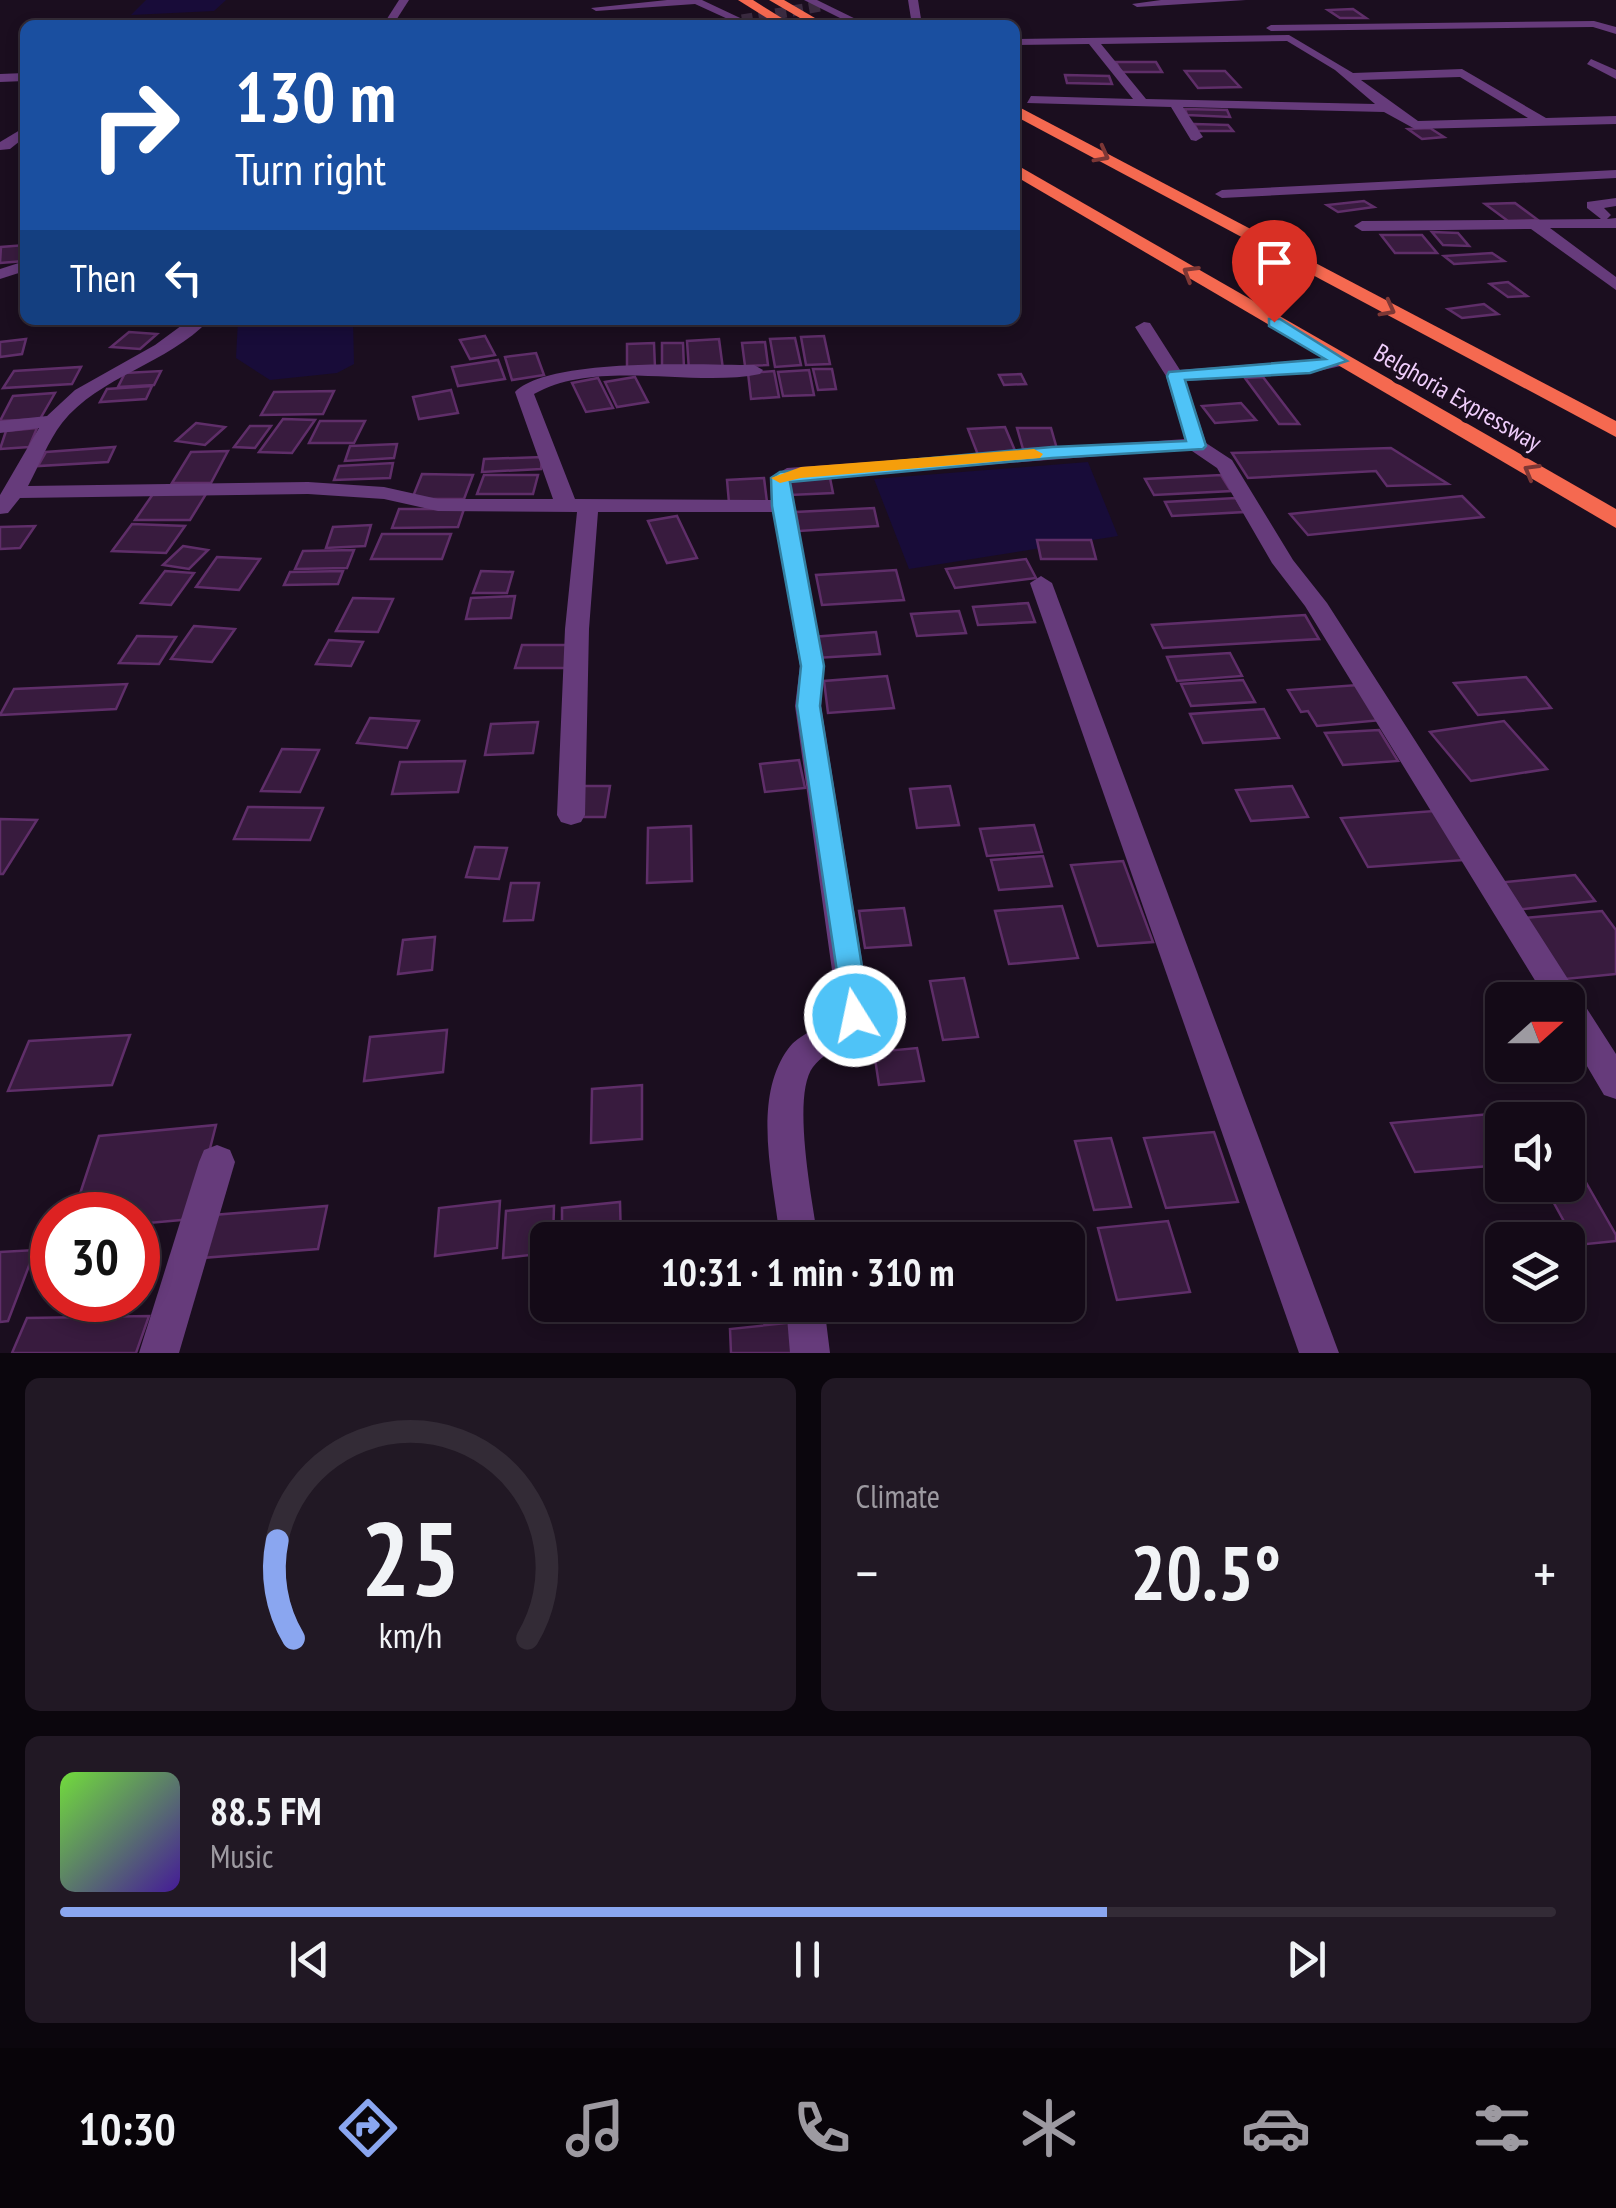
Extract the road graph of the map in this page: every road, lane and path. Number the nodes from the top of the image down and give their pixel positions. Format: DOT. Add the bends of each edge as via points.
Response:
graph roads {
  1 [pos="744,0"];
  2 [pos="776,0"];
  3 [pos="809,0"];
  4 [pos="675,1"];
  5 [pos="1242,1"];
  6 [pos="1136,2"];
  7 [pos="596,8"];
  8 [pos="1616,17"];
  9 [pos="740,20"];
  10 [pos="779,20"];
  11 [pos="812,20"];
  12 [pos="851,20"];
  13 [pos="1594,24"];
  14 [pos="1271,28"];
  15 [pos="1616,31"];
  16 [pos="1289,38"];
  17 [pos="1160,40"];
  18 [pos="1020,42"];
  19 [pos="1094,43"];
  20 [pos="1591,62"];
  21 [pos="1616,75"];
  22 [pos="1350,77"];
  23 [pos="1144,103"];
  24 [pos="1175,104"];
  25 [pos="1023,105"];
  26 [pos="1388,108"];
  27 [pos="1616,120"];
  28 [pos="1545,123"];
  29 [pos="1196,137"];
  30 [pos="1020,171"];
  31 [pos="1616,174"];
  32 [pos="1222,194"];
  33 [pos="1616,202"];
  34 [pos="1432,206"];
  35 [pos="1614,222"];
  36 [pos="1535,224"];
  37 [pos="1362,226"];
  38 [pos="1459,227"];
  39 [pos="1616,286"];
  40 [pos="193,325"];
  41 [pos="1144,327"];
  42 [pos="1339,361"];
  43 [pos="754,370"];
  44 [pos="1175,376"];
  45 [pos="53,421"];
  46 [pos="0,427"];
  47 [pos="1616,430"];
  48 [pos="1197,446"];
  49 [pos="7,500"];
  50 [pos="782,506"];
  51 [pos="578,507"];
  52 [pos="1616,520"];
  53 [pos="1042,583"];
  54 [pos="571,815"];
  55 [pos="1553,982"];
  56 [pos="1585,1034"];
  57 [pos="1616,1084"];
  58 [pos="217,1162"];
  59 [pos="797,1222"];
  60 [pos="807,1322"];
  61 [pos="160,1353"];
  62 [pos="810,1353"];
  63 [pos="1319,1353"];
  1 -- 10 [label="highway"];
  2 -- 11 [label="highway"];
  3 -- 12 [label="street"];
  4 -- 7 [label="street"];
  4 -- 9 [label="street" via="702,2"];
  5 -- 6 [label="street"];
  5 -- 14 [label="street"];
  6 -- 17 [label="street"];
  8 -- 13 [label="street" via="1586,17"];
  13 -- 14 [label="street"];
  13 -- 15 [label="street"];
  14 -- 16 [label="street"];
  16 -- 17 [label="street"];
  16 -- 22 [label="street"];
  17 -- 19 [label="street"];
  18 -- 19 [label="street"];
  19 -- 23 [label="street"];
  20 -- 21 [label="street"];
  22 -- 26 [label="street"];
  22 -- 28 [label="street" via="1462,73"];
  23 -- 24 [label="street"];
  23 -- 25 [label="street"];
  24 -- 26 [label="street"];
  24 -- 29 [label="street"];
  25 -- 47 [label="highway, Belghoria Expressway, one-way"];
  26 -- 28 [label="street" via="1414,125"];
  27 -- 28 [label="street"];
  42 -- 30 [label="highway, Belghoria Expressway, one-way"];
  31 -- 32 [label="street" via="1412,190"];
  33 -- 35 [label="street" via="1592,205"];
  34 -- 38 [label="street"];
  35 -- 36 [label="street"];
  36 -- 38 [label="street"];
  36 -- 39 [label="street"];
  37 -- 38 [label="street"];
  40 -- 45 [label="street" via="82,394"];
  41 -- 44 [label="street"];
  42 -- 44 [label="street"];
  52 -- 42 [label="highway, Belghoria Expressway, one-way"];
  43 -- 51 [label="street" via="573,375 532,383 524,392"];
  44 -- 48 [label="street"];
  45 -- 46 [label="street"];
  45 -- 49 [label="street"];
  48 -- 50 [label="street" via="787,474 780,478"];
  48 -- 55 [label="street" via="1225,464"];
  49 -- 51 [label="street" via="308,488 438,505"];
  50 -- 51 [label="street"];
  50 -- 59 [label="street" via="812,666 808,706 855,1016 844,1033 802,1055 790,1076"];
  51 -- 54 [label="street"];
  53 -- 63 [label="street"];
  56 -- 57 [label="street"];
  58 -- 61 [label="street"];
  60 -- 62 [label="street"];
}
